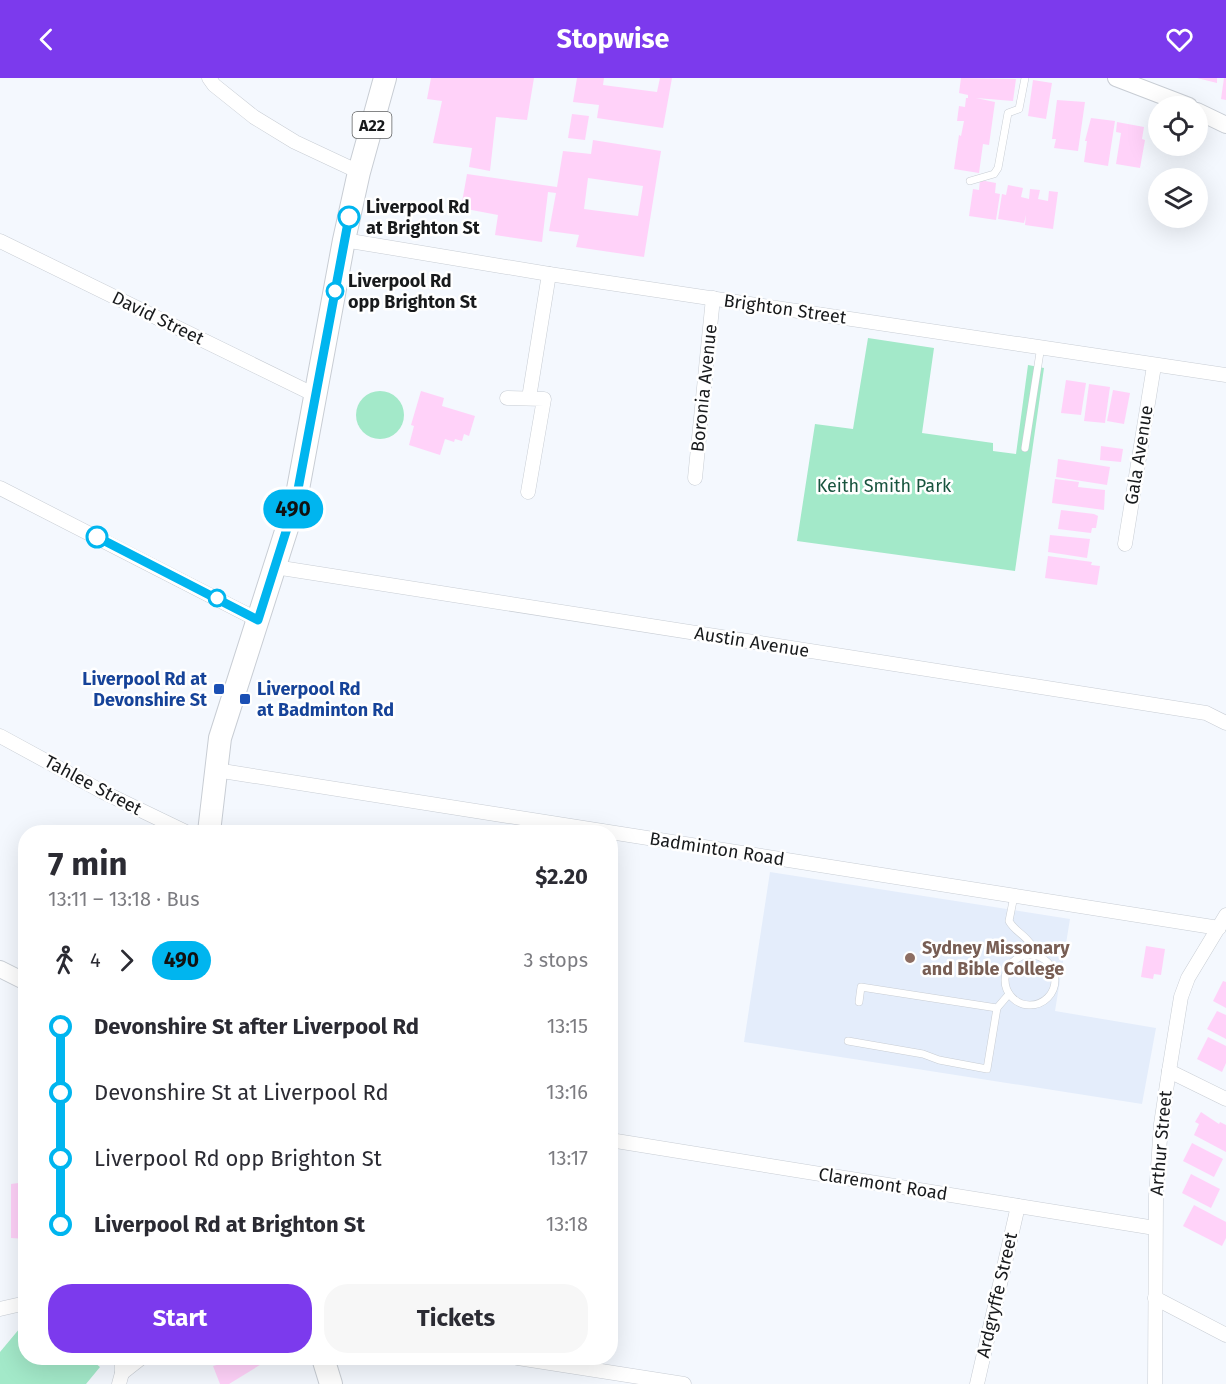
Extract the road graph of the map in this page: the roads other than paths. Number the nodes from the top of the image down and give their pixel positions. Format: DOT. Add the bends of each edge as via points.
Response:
graph roads {
  1 [pos="209,78"];
  2 [pos="385,78"];
  3 [pos="1025,78"];
  4 [pos="1116,78"];
  5 [pos="1163,96"];
  6 [pos="1208,116"];
  7 [pos="1226,125"];
  8 [pos="359,172"];
  9 [pos="970,181"];
  10 [pos="344,240"];
  11 [pos="0,241"];
  12 [pos="549,274"];
  13 [pos="713,298"];
  14 [pos="1041,346"];
  15 [pos="1154,366"];
  16 [pos="1226,375"];
  17 [pos="315,395"];
  18 [pos="507,398"];
  19 [pos="529,398"];
  20 [pos="1025,448"];
  21 [pos="695,478"];
  22 [pos="0,488"];
  23 [pos="528,492"];
  24 [pos="1125,544"];
  25 [pos="275,567"];
  26 [pos="258,620"];
  27 [pos="1226,723"];
  28 [pos="0,736"];
  29 [pos="216,770"];
  30 [pos="171,825"];
  31 [pos="210,825"];
  32 [pos="564,825"];
  33 [pos="618,833"];
  34 [pos="1014,896"];
  35 [pos="1222,921"];
  36 [pos="1030,954"];
  37 [pos="0,969"];
  38 [pos="18,978"];
  39 [pos="1009,994"];
  40 [pos="859,1002"];
  41 [pos="997,1008"];
  42 [pos="848,1041"];
  43 [pos="1169,1071"];
  44 [pos="1226,1099"];
  45 [pos="618,1141"];
  46 [pos="1018,1206"];
  47 [pos="1155,1227"];
  48 [pos="1155,1298"];
  49 [pos="18,1305"];
  50 [pos="0,1309"];
  51 [pos="1226,1335"];
  52 [pos="134,1365"];
  53 [pos="325,1365"];
  54 [pos="563,1365"];
  55 [pos="120,1378"];
  56 [pos="331,1384"];
  57 [pos="684,1384"];
  58 [pos="977,1384"];
  59 [pos="1155,1384"];
  1 -- 8 [label="street" via="254,117 295,142"];
  2 -- 8 [label="highway, A22"];
  3 -- 9 [label="lane" via="1019,109 1008,112 998,168 994,174"];
  4 -- 5 [label="street"];
  6 -- 7 [label="street"];
  8 -- 10 [label="highway, A22"];
  10 -- 12 [label="street, Brighton Street"];
  10 -- 17 [label="highway, A22"];
  11 -- 17 [label="street, David Street"];
  12 -- 13 [label="street, Brighton Street"];
  12 -- 19 [label="street"];
  13 -- 14 [label="street, Brighton Street"];
  13 -- 21 [label="street, Boronia Avenue"];
  14 -- 15 [label="street, Brighton Street"];
  14 -- 20 [label="lane"];
  15 -- 16 [label="street, Brighton Street"];
  15 -- 24 [label="street, Gala Avenue"];
  17 -- 25 [label="highway, A22" via="296,500"];
  18 -- 19 [label="street"];
  19 -- 23 [label="street" via="544,399"];
  22 -- 26 [label="street"];
  25 -- 26 [label="highway, A22"];
  25 -- 27 [label="street, Austin Avenue" via="1206,713"];
  26 -- 29 [label="highway, A22" via="226,718"];
  28 -- 30 [label="street, Tahlee Street"];
  29 -- 31 [label="highway, A22"];
  29 -- 32 [label="street, Badminton Road"];
  33 -- 34 [label="street, Badminton Road"];
  34 -- 35 [label="street, Badminton Road"];
  34 -- 36 [label="lane" via="1009,921 1027,936 1032,946"];
  35 -- 43 [label="street, Arthur Street" via="1188,978"];
  36 -- 39 [label="lane" via="1020,956 1008,968 1005,978"];
  36 -- 39 [label="lane" via="1051,964 1055,972 1050,996 1041,1003 1023,1005"];
  37 -- 38 [label="street"];
  39 -- 41 [label="lane"];
  40 -- 41 [label="lane" via="861,987"];
  41 -- 42 [label="lane" via="987,1069"];
  43 -- 44 [label="street"];
  43 -- 47 [label="street, Arthur Street" via="1161,1124"];
  45 -- 46 [label="street, Claremont Road"];
  46 -- 47 [label="street, Claremont Road"];
  46 -- 58 [label="street, Ardgryffe Street"];
  47 -- 48 [label="street, Arthur Street"];
  48 -- 51 [label="street"];
  48 -- 59 [label="street, Arthur Street"];
  49 -- 50 [label="street"];
  52 -- 55 [label="street"];
  53 -- 56 [label="highway"];
  54 -- 57 [label="street"];
}
